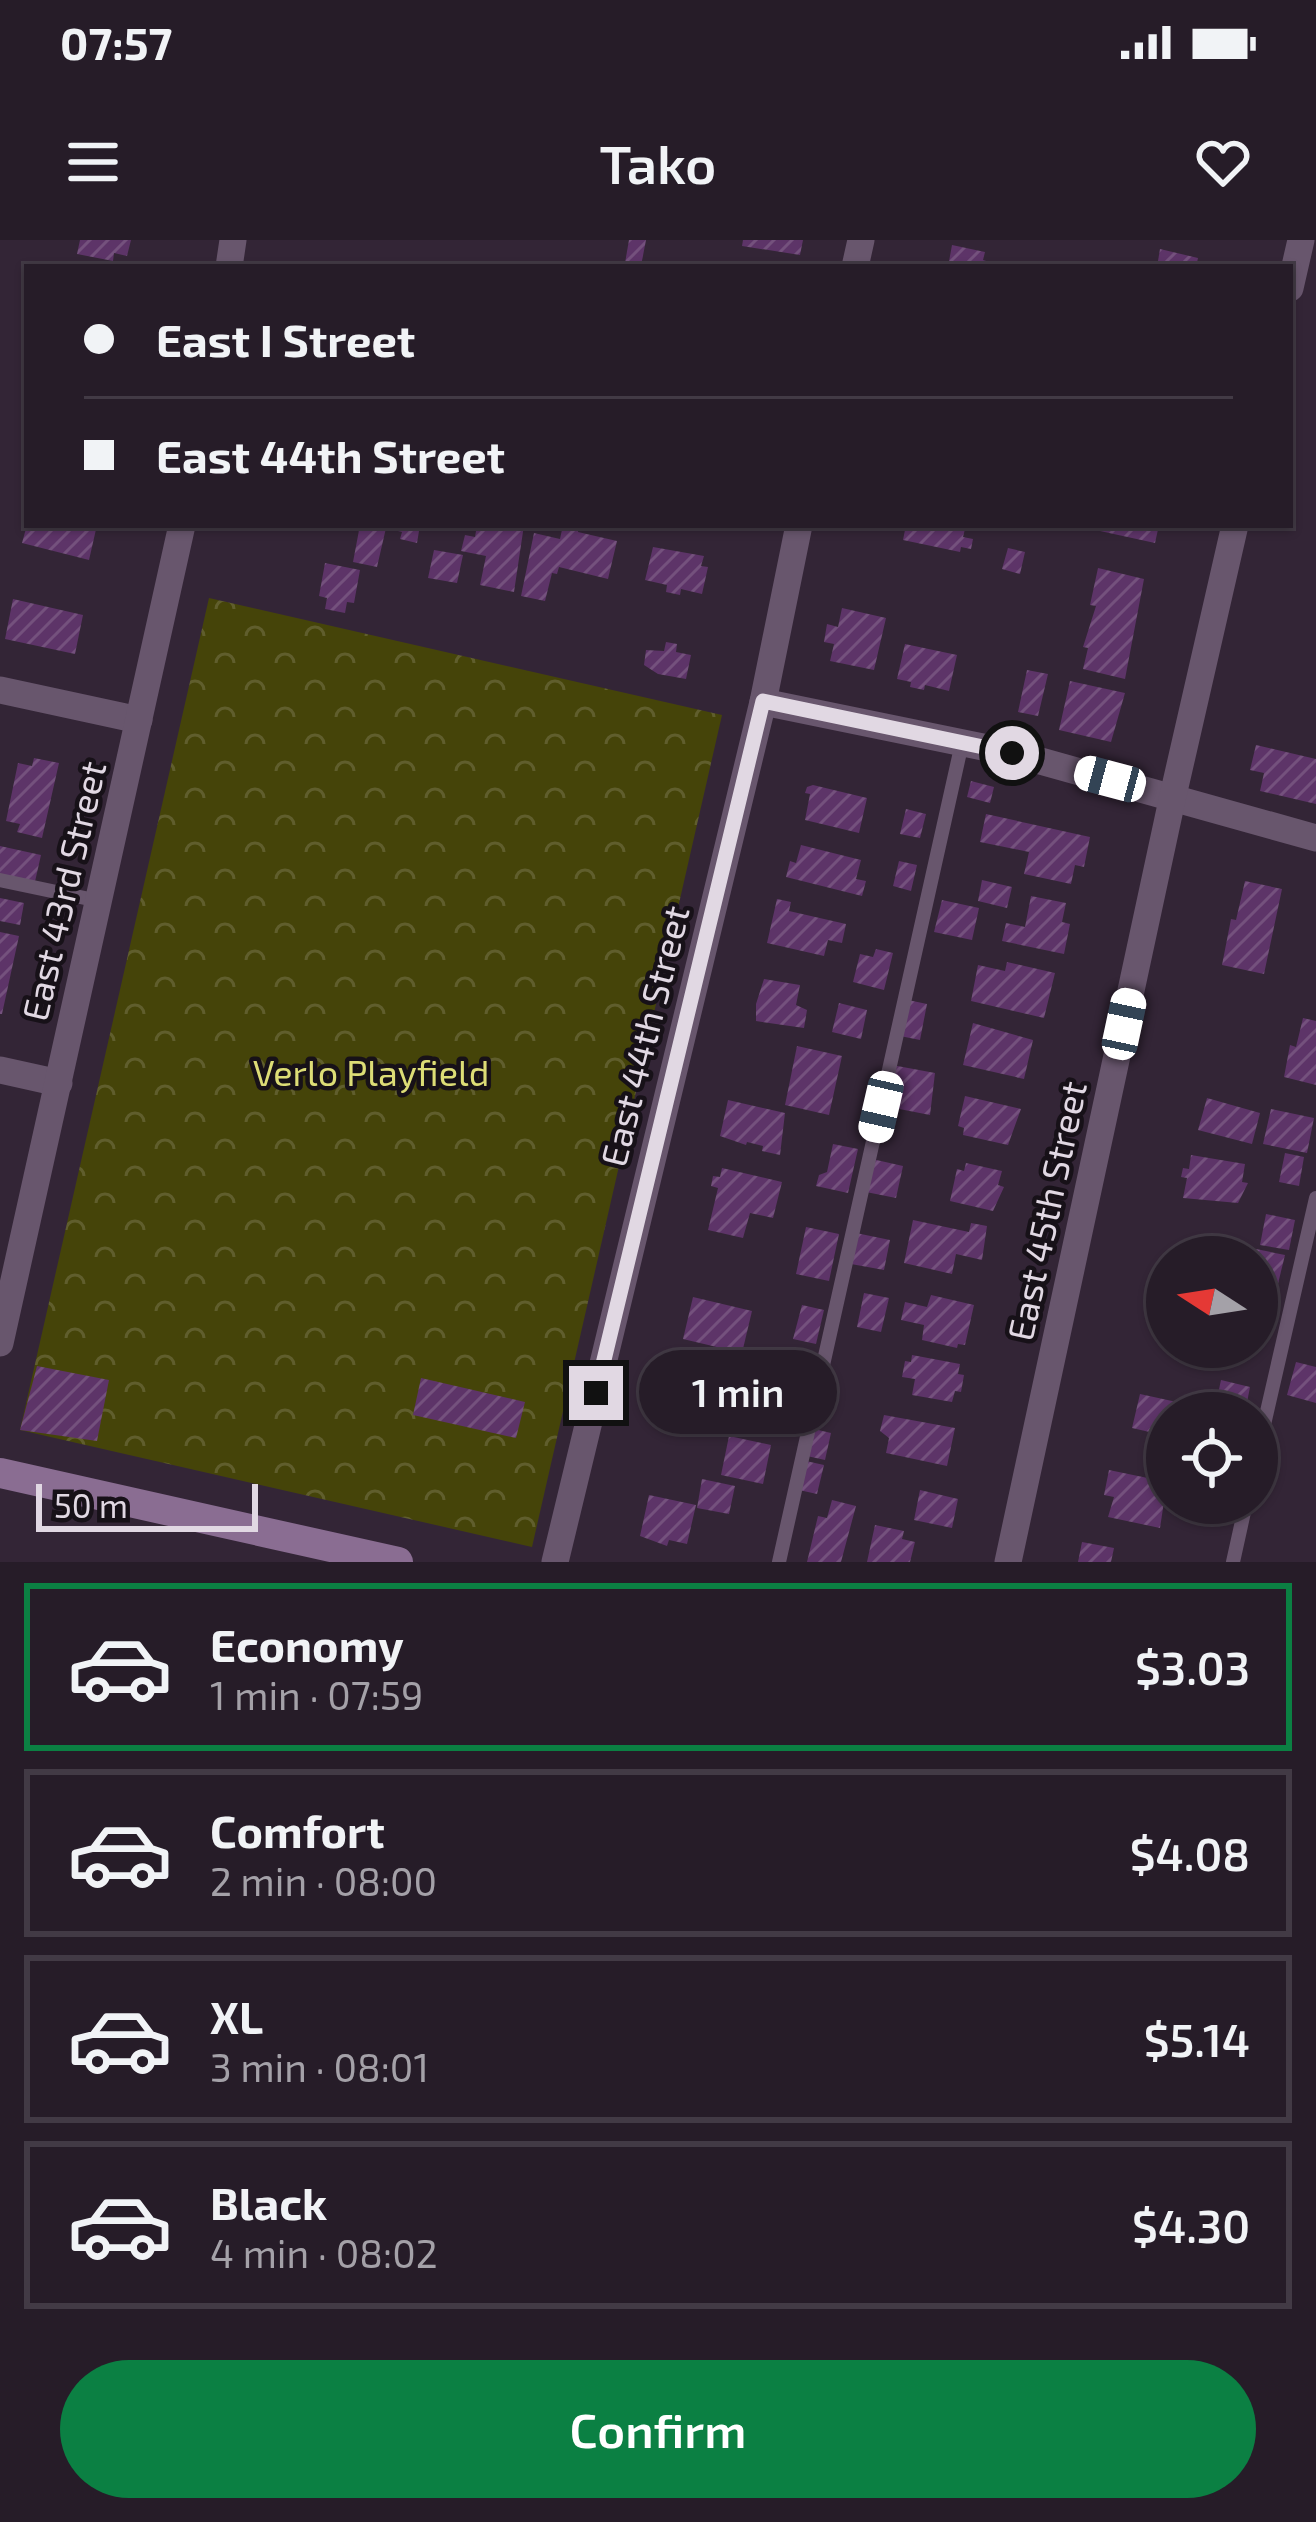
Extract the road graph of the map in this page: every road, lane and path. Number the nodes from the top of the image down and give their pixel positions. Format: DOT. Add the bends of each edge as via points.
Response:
graph roads {
  1 [pos="1301,240"];
  2 [pos="1293,275"];
  3 [pos="181,528"];
  4 [pos="799,528"];
  5 [pos="1234,528"];
  6 [pos="0,690"];
  7 [pos="763,701"];
  8 [pos="140,720"];
  9 [pos="962,743"];
  10 [pos="1172,800"];
  11 [pos="1316,838"];
  12 [pos="0,880"];
  13 [pos="99,901"];
  14 [pos="0,1070"];
  15 [pos="59,1083"];
  16 [pos="1316,1198"];
  17 [pos="9,1261"];
  18 [pos="0,1343"];
  19 [pos="1271,1392"];
  20 [pos="0,1474"];
  21 [pos="1241,1524"];
  22 [pos="398,1562"];
  23 [pos="555,1562"];
  24 [pos="779,1562"];
  25 [pos="1008,1562"];
  26 [pos="1233,1562"];
  1 -- 2 [label="street"];
  3 -- 8 [label="street, East 43rd Street"];
  4 -- 7 [label="street, East 44th Street"];
  5 -- 10 [label="street, East 45th Street"];
  6 -- 8 [label="street"];
  7 -- 9 [label="street"];
  7 -- 23 [label="street, East 44th Street"];
  8 -- 13 [label="street, East 43rd Street"];
  9 -- 10 [label="street"];
  9 -- 24 [label="lane"];
  10 -- 11 [label="street"];
  10 -- 25 [label="street, East 45th Street"];
  12 -- 13 [label="lane"];
  13 -- 15 [label="street, East 43rd Street"];
  14 -- 15 [label="street"];
  15 -- 17 [label="street, East 43rd Street"];
  16 -- 19 [label="lane"];
  17 -- 18 [label="street, East 43rd Street"];
  20 -- 22 [label="main road"];
  21 -- 26 [label="lane"];
}
